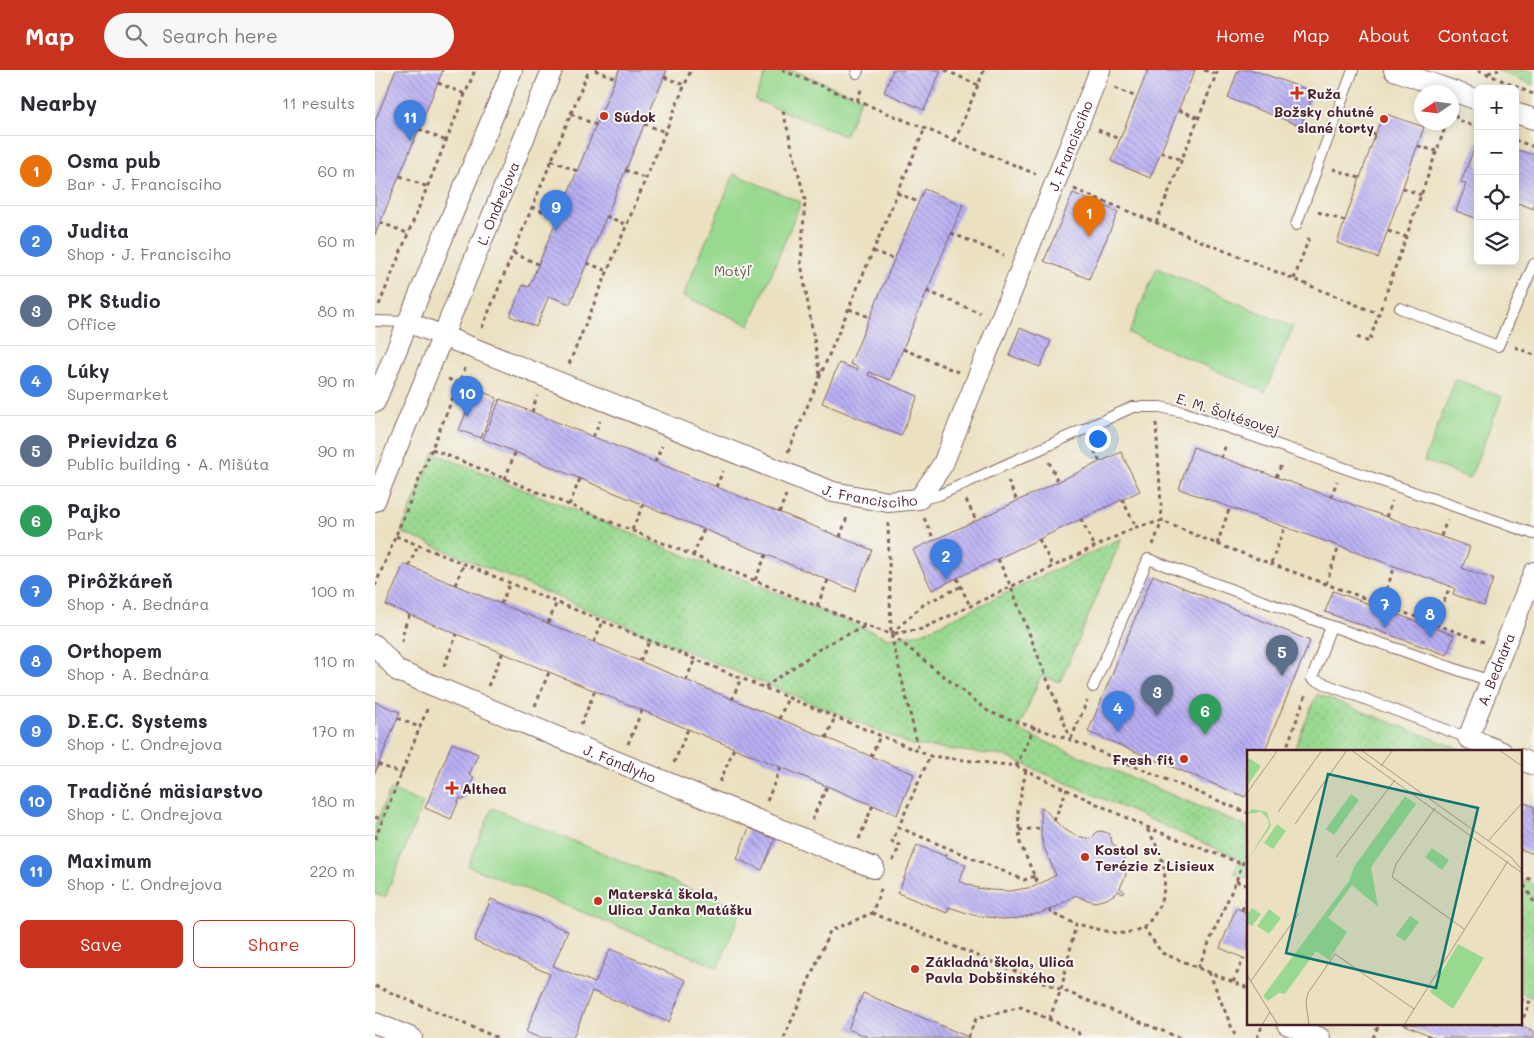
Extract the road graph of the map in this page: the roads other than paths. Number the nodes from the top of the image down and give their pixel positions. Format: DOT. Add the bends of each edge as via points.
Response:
graph roads {
  1 [pos="512,70"];
  2 [pos="551,70"];
  3 [pos="1100,70"];
  4 [pos="1353,70"];
  5 [pos="1393,70"];
  6 [pos="1474,99"];
  7 [pos="1519,114"];
  8 [pos="1534,119"];
  9 [pos="1296,225"];
  10 [pos="1534,264"];
  11 [pos="1400,308"];
  12 [pos="375,321"];
  13 [pos="408,322"];
  14 [pos="443,336"];
  15 [pos="375,402"];
  16 [pos="919,499"];
  17 [pos="375,501"];
  18 [pos="1534,534"];
  19 [pos="1534,572"];
  20 [pos="1331,626"];
  21 [pos="375,645"];
  22 [pos="1490,681"];
  23 [pos="1093,687"];
  24 [pos="1468,738"];
  25 [pos="1497,750"];
  26 [pos="1521,759"];
  27 [pos="1534,765"];
  28 [pos="880,874"];
  29 [pos="375,1023"];
  30 [pos="1292,1026"];
  31 [pos="413,1038"];
  32 [pos="1319,1038"];
  1 -- 13 [label="street"];
  2 -- 14 [label="street, Ľ. Ondrejova"];
  3 -- 16 [label="street, J. Francisciho" via="943,464"];
  4 -- 9 [label="lane"];
  5 -- 6 [label="street"];
  7 -- 8 [label="street"];
  10 -- 11 [label="lane" via="1498,346"];
  12 -- 13 [label="lane"];
  13 -- 14 [label="street"];
  13 -- 15 [label="street"];
  14 -- 16 [label="street, J. Francisciho" via="833,492 888,502"];
  14 -- 17 [label="street, Ľ. Ondrejova"];
  16 -- 18 [label="lane, E. M. Šoltésovej" via="939,495 1133,407 1155,407 1183,412"];
  19 -- 22 [label="street, A. Bednára"];
  20 -- 22 [label="lane"];
  20 -- 23 [label="lane" via="1148,560"];
  20 -- 24 [label="lane" via="1312,679"];
  21 -- 28 [label="street, J. Fándlyho" via="398,672"];
  22 -- 24 [label="street, A. Bednára"];
  24 -- 25 [label="street"];
  26 -- 27 [label="street"];
  29 -- 31 [label="street"];
  30 -- 32 [label="street"];
}
